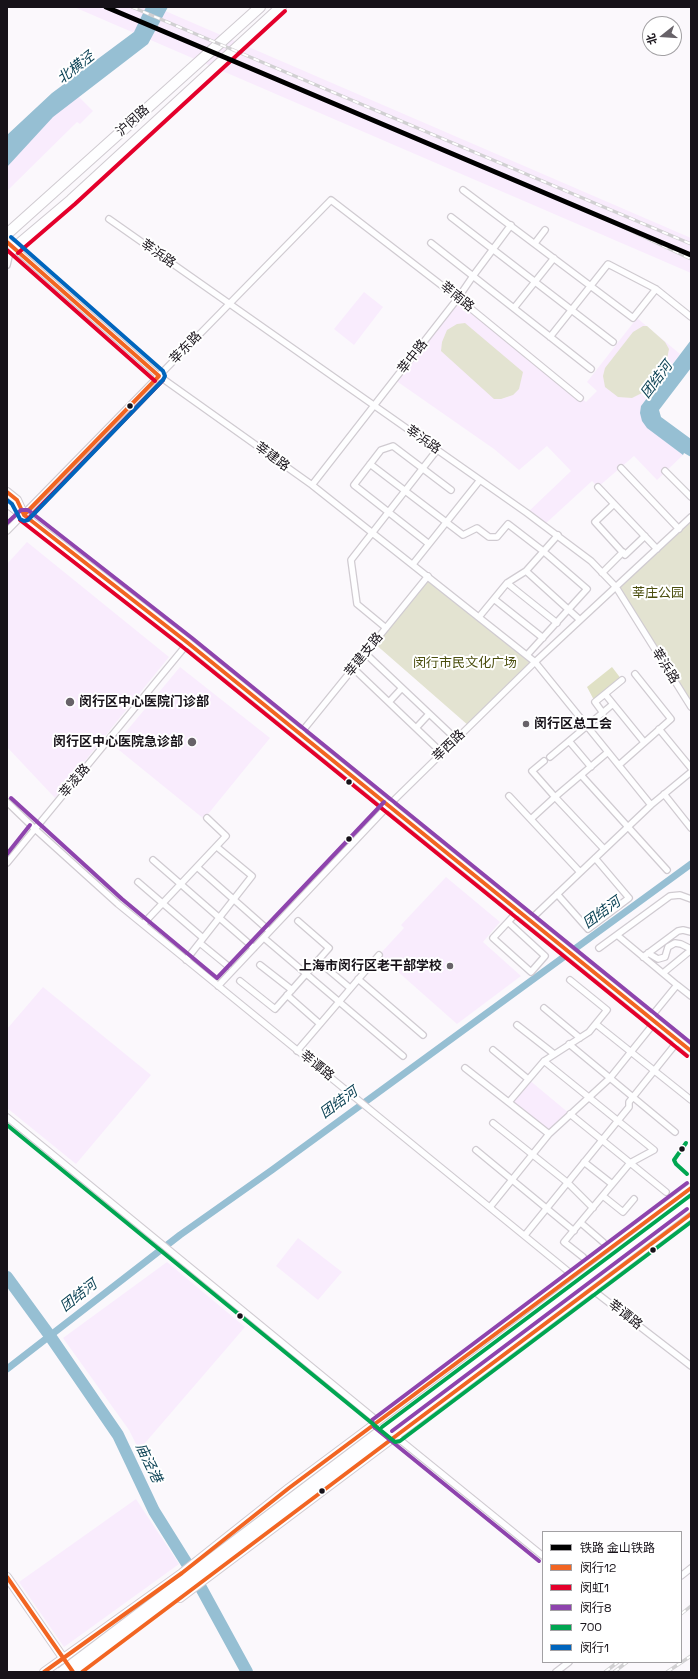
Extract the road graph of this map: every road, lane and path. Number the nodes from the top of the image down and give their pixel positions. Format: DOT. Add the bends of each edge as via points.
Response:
graph roads {
  1 [pos="260,7"];
  2 [pos="281,7"];
  3 [pos="463,190"];
  4 [pos="331,200"];
  5 [pos="452,217"];
  6 [pos="108,219"];
  7 [pos="511,225"];
  8 [pos="545,230"];
  9 [pos="7,234"];
  10 [pos="432,242"];
  11 [pos="535,244"];
  12 [pos="9,249"];
  13 [pos="493,249"];
  14 [pos="554,258"];
  15 [pos="7,265"];
  16 [pos="473,276"];
  17 [pos="535,282"];
  18 [pos="591,286"];
  19 [pos="656,289"];
  20 [pos="458,298"];
  21 [pos="229,304"];
  22 [pos="514,308"];
  23 [pos="571,310"];
  24 [pos="691,317"];
  25 [pos="550,337"];
  26 [pos="613,342"];
  27 [pos="591,369"];
  28 [pos="159,376"];
  29 [pos="580,398"];
  30 [pos="374,406"];
  31 [pos="437,450"];
  32 [pos="370,464"];
  33 [pos="423,468"];
  34 [pos="621,468"];
  35 [pos="665,472"];
  36 [pos="480,480"];
  37 [pos="312,486"];
  38 [pos="598,487"];
  39 [pos="451,490"];
  40 [pos="406,491"];
  41 [pos="7,492"];
  42 [pos="691,498"];
  43 [pos="7,503"];
  44 [pos="614,504"];
  45 [pos="389,512"];
  46 [pos="24,515"];
  47 [pos="691,517"];
  48 [pos="446,522"];
  49 [pos="679,529"];
  50 [pos="7,531"];
  51 [pos="373,533"];
  52 [pos="558,535"];
  53 [pos="645,536"];
  54 [pos="429,544"];
  55 [pos="657,549"];
  56 [pos="543,551"];
  57 [pos="623,552"];
  58 [pos="413,564"];
  59 [pos="526,571"];
  60 [pos="602,573"];
  61 [pos="428,576"];
  62 [pos="507,583"];
  63 [pos="616,587"];
  64 [pos="494,599"];
  65 [pos="568,610"];
  66 [pos="479,617"];
  67 [pos="580,620"];
  68 [pos="557,623"];
  69 [pos="386,628"];
  70 [pos="543,638"];
  71 [pos="188,643"];
  72 [pos="366,653"];
  73 [pos="527,655"];
  74 [pos="535,662"];
  75 [pos="353,668"];
  76 [pos="635,674"];
  77 [pos="622,680"];
  78 [pos="402,688"];
  79 [pos="605,694"];
  80 [pos="389,702"];
  81 [pos="613,704"];
  82 [pos="691,707"];
  83 [pos="603,713"];
  84 [pos="429,714"];
  85 [pos="587,726"];
  86 [pos="416,728"];
  87 [pos="660,729"];
  88 [pos="300,734"];
  89 [pos="456,739"];
  90 [pos="569,741"];
  91 [pos="644,742"];
  92 [pos="608,752"];
  93 [pos="442,753"];
  94 [pos="550,756"];
  95 [pos="544,761"];
  96 [pos="619,765"];
  97 [pos="591,767"];
  98 [pos="691,768"];
  99 [pos="691,772"];
  100 [pos="581,775"];
  101 [pos="664,794"];
  102 [pos="509,796"];
  103 [pos="555,797"];
  104 [pos="7,802"];
  105 [pos="651,805"];
  106 [pos="388,806"];
  107 [pos="207,818"];
  108 [pos="531,819"];
  109 [pos="628,827"];
  110 [pos="691,828"];
  111 [pos="35,829"];
  112 [pos="216,847"];
  113 [pos="604,849"];
  114 [pos="595,858"];
  115 [pos="153,860"];
  116 [pos="7,863"];
  117 [pos="197,867"];
  118 [pos="667,870"];
  119 [pos="580,872"];
  120 [pos="138,882"];
  121 [pos="181,884"];
  122 [pos="557,894"];
  123 [pos="234,899"];
  124 [pos="691,899"];
  125 [pos="163,903"];
  126 [pos="518,911"];
  127 [pos="220,917"];
  128 [pos="530,920"];
  129 [pos="298,921"];
  130 [pos="508,922"];
  131 [pos="143,924"];
  132 [pos="266,928"];
  133 [pos="691,932"];
  134 [pos="617,935"];
  135 [pos="264,938"];
  136 [pos="201,940"];
  137 [pos="254,948"];
  138 [pos="600,948"];
  139 [pos="691,950"];
  140 [pos="379,955"];
  141 [pos="646,955"];
  142 [pos="186,960"];
  143 [pos="318,961"];
  144 [pos="260,965"];
  145 [pos="228,966"];
  146 [pos="663,973"];
  147 [pos="306,974"];
  148 [pos="358,979"];
  149 [pos="570,980"];
  150 [pos="240,981"];
  151 [pos="677,985"];
  152 [pos="218,986"];
  153 [pos="350,988"];
  154 [pos="292,990"];
  155 [pos="287,995"];
  156 [pos="691,996"];
  157 [pos="339,1002"];
  158 [pos="544,1008"];
  159 [pos="653,1020"];
  160 [pos="320,1024"];
  161 [pos="596,1024"];
  162 [pos="517,1025"];
  163 [pos="423,1035"];
  164 [pos="580,1038"];
  165 [pos="678,1041"];
  166 [pos="569,1044"];
  167 [pos="492,1050"];
  168 [pos="297,1051"];
  169 [pos="691,1051"];
  170 [pos="631,1052"];
  171 [pos="554,1054"];
  172 [pos="403,1056"];
  173 [pos="544,1061"];
  174 [pos="465,1068"];
  175 [pos="654,1070"];
  176 [pos="610,1078"];
  177 [pos="528,1079"];
  178 [pos="589,1097"];
  179 [pos="633,1097"];
  180 [pos="691,1100"];
  181 [pos="509,1102"];
  182 [pos="570,1114"];
  183 [pos="7,1117"];
  184 [pos="618,1121"];
  185 [pos="493,1123"];
  186 [pos="675,1132"];
  187 [pos="549,1134"];
  188 [pos="602,1140"];
  189 [pos="476,1150"];
  190 [pos="532,1154"];
  191 [pos="584,1162"];
  192 [pos="630,1163"];
  193 [pos="512,1180"];
  194 [pos="568,1183"];
  195 [pos="612,1184"];
  196 [pos="691,1188"];
  197 [pos="666,1192"];
  198 [pos="603,1196"];
  199 [pos="691,1196"];
  200 [pos="634,1199"];
  201 [pos="691,1206"];
  202 [pos="490,1207"];
  203 [pos="547,1208"];
  204 [pos="593,1208"];
  205 [pos="691,1214"];
  206 [pos="581,1223"];
  207 [pos="574,1231"];
  208 [pos="525,1236"];
  209 [pos="602,1242"];
  210 [pos="583,1257"];
  211 [pos="574,1276"];
  212 [pos="591,1289"];
  213 [pos="691,1366"];
  214 [pos="378,1422"];
  215 [pos="396,1436"];
  216 [pos="542,1555"];
  217 [pos="691,1568"];
  218 [pos="682,1575"];
  219 [pos="7,1577"];
  220 [pos="63,1657"];
  221 [pos="568,1663"];
  222 [pos="44,1672"];
  223 [pos="61,1672"];
  224 [pos="74,1672"];
  225 [pos="82,1672"];
  226 [pos="556,1672"];
  1 -- 9 [label="highway, 沪闵路"];
  2 -- 12 [label="highway, 沪闵路" via="71,200"];
  3 -- 7 [label="street"];
  4 -- 20 [label="street, 莘南路"];
  4 -- 21 [label="street, 莘东路"];
  5 -- 13 [label="street"];
  6 -- 21 [label="street, 莘浜路"];
  7 -- 11 [label="street"];
  7 -- 13 [label="street, 莘中路"];
  8 -- 11 [label="street"];
  10 -- 16 [label="street"];
  11 -- 14 [label="street"];
  12 -- 15 [label="street"];
  12 -- 28 [label="street, 莘建路"];
  13 -- 16 [label="street, 莘中路"];
  13 -- 17 [label="street"];
  14 -- 17 [label="street"];
  14 -- 18 [label="street"];
  16 -- 20 [label="street, 莘中路"];
  16 -- 22 [label="street"];
  17 -- 22 [label="street"];
  17 -- 23 [label="street"];
  18 -- 19 [label="street" via="608,264"];
  18 -- 19 [label="street" via="633,318"];
  18 -- 23 [label="street"];
  19 -- 24 [label="street"];
  20 -- 29 [label="street, 莘南路"];
  20 -- 30 [label="street, 莘中路"];
  21 -- 28 [label="street, 莘东路"];
  21 -- 30 [label="street, 莘浜路"];
  22 -- 25 [label="street"];
  23 -- 25 [label="street"];
  23 -- 26 [label="street"];
  25 -- 27 [label="street"];
  28 -- 37 [label="street, 莘建路"];
  28 -- 46 [label="street, 莘东路"];
  30 -- 31 [label="street, 莘浜路"];
  30 -- 37 [label="street, 莘中路"];
  31 -- 33 [label="street"];
  31 -- 36 [label="street, 莘浜路"];
  32 -- 33 [label="street" via="381,450 393,446"];
  32 -- 40 [label="street"];
  32 -- 45 [label="street" via="354,485"];
  33 -- 39 [label="street"];
  33 -- 40 [label="street"];
  34 -- 49 [label="street"];
  35 -- 42 [label="street"];
  36 -- 48 [label="street"];
  36 -- 52 [label="street, 莘浜路"];
  37 -- 51 [label="street, 莘建路"];
  38 -- 44 [label="street"];
  40 -- 45 [label="street"];
  40 -- 48 [label="street"];
  41 -- 46 [label="main road" via="17,500"];
  43 -- 46 [label="main road"];
  44 -- 53 [label="street"];
  44 -- 57 [label="street" via="595,522"];
  45 -- 51 [label="street"];
  45 -- 54 [label="street"];
  46 -- 50 [label="street, 莘东路"];
  46 -- 71 [label="main road"];
  47 -- 49 [label="street, 莘西路"];
  48 -- 54 [label="street"];
  48 -- 56 [label="street" via="463,535 477,528 489,537 497,536 508,524"];
  49 -- 55 [label="street, 莘西路"];
  51 -- 58 [label="street, 莘建路"];
  51 -- 69 [label="street" via="351,560 357,604"];
  52 -- 56 [label="street"];
  52 -- 60 [label="street, 莘浜路"];
  53 -- 55 [label="street"];
  53 -- 57 [label="street" via="625,555"];
  54 -- 58 [label="street"];
  55 -- 63 [label="street, 莘西路"];
  56 -- 59 [label="street"];
  56 -- 65 [label="street" via="587,589"];
  57 -- 60 [label="street"];
  58 -- 61 [label="street, 莘建路"];
  59 -- 62 [label="street"];
  59 -- 65 [label="street"];
  60 -- 63 [label="street, 莘浜路"];
  61 -- 66 [label="street, 莘建路"];
  61 -- 69 [label="street, 莘建支路"];
  62 -- 64 [label="street"];
  62 -- 68 [label="street"];
  63 -- 67 [label="street, 莘西路"];
  63 -- 82 [label="street, 莘浜路"];
  64 -- 66 [label="street"];
  64 -- 70 [label="street"];
  65 -- 67 [label="street"];
  65 -- 68 [label="street"];
  66 -- 73 [label="street, 莘建路"];
  67 -- 74 [label="street, 莘西路"];
  68 -- 70 [label="street"];
  69 -- 72 [label="street, 莘建支路"];
  70 -- 73 [label="street"];
  71 -- 88 [label="main road"];
  71 -- 111 [label="street, 莘凌路"];
  72 -- 75 [label="street, 莘建支路"];
  72 -- 78 [label="street"];
  73 -- 74 [label="street, 莘建路"];
  74 -- 85 [label="street, 莘建路"];
  74 -- 89 [label="street, 莘西路"];
  75 -- 80 [label="street"];
  75 -- 88 [label="street, 莘建支路"];
  76 -- 87 [label="street" via="671,719"];
  77 -- 79 [label="street"];
  78 -- 80 [label="street"];
  78 -- 84 [label="street"];
  79 -- 81 [label="street"];
  79 -- 83 [label="street" via="594,702"];
  80 -- 86 [label="street"];
  81 -- 83 [label="street"];
  81 -- 91 [label="street"];
  83 -- 85 [label="street"];
  84 -- 86 [label="street"];
  84 -- 89 [label="street"];
  85 -- 90 [label="street"];
  85 -- 92 [label="street, 莘建路"];
  86 -- 93 [label="street"];
  87 -- 91 [label="street"];
  87 -- 98 [label="street"];
  88 -- 106 [label="main road"];
  89 -- 93 [label="street, 莘西路"];
  90 -- 94 [label="street"];
  90 -- 97 [label="street"];
  91 -- 96 [label="street"];
  92 -- 96 [label="street, 莘建路"];
  92 -- 97 [label="street"];
  93 -- 106 [label="street, 莘西路"];
  95 -- 103 [label="street" via="532,771"];
  96 -- 105 [label="street, 莘建路"];
  97 -- 100 [label="street"];
  99 -- 101 [label="street"];
  100 -- 103 [label="street"];
  100 -- 109 [label="street"];
  101 -- 105 [label="street"];
  101 -- 110 [label="street"];
  102 -- 108 [label="street"];
  103 -- 108 [label="street"];
  103 -- 113 [label="street"];
  104 -- 111 [label="street, 莘谭路"];
  105 -- 109 [label="street"];
  106 -- 126 [label="main road"];
  106 -- 135 [label="street, 莘西路"];
  107 -- 112 [label="street" via="226,836"];
  108 -- 119 [label="street"];
  109 -- 113 [label="street"];
  109 -- 118 [label="street"];
  111 -- 116 [label="street, 莘凌路"];
  111 -- 131 [label="street, 莘谭路"];
  112 -- 117 [label="street"];
  112 -- 123 [label="street" via="252,876"];
  113 -- 114 [label="street"];
  114 -- 119 [label="street"];
  114 -- 122 [label="street" via="629,898 588,929"];
  115 -- 121 [label="street"];
  117 -- 121 [label="street"];
  117 -- 123 [label="street"];
  119 -- 122 [label="street"];
  120 -- 125 [label="street"];
  121 -- 125 [label="street"];
  121 -- 127 [label="street"];
  122 -- 128 [label="street"];
  123 -- 127 [label="street"];
  123 -- 132 [label="street"];
  124 -- 134 [label="street" via="680,895 670,896"];
  125 -- 131 [label="street"];
  125 -- 136 [label="street"];
  126 -- 128 [label="main road"];
  126 -- 130 [label="street"];
  127 -- 136 [label="street"];
  127 -- 137 [label="street"];
  128 -- 159 [label="main road"];
  129 -- 143 [label="street" via="329,948"];
  130 -- 130 [label="street" via="493,938 531,972 545,956"];
  131 -- 142 [label="street, 莘谭路"];
  133 -- 141 [label="street" via="678,931"];
  134 -- 138 [label="street"];
  134 -- 141 [label="street"];
  135 -- 137 [label="street, 莘西路"];
  135 -- 147 [label="street"];
  136 -- 142 [label="street"];
  136 -- 145 [label="street"];
  137 -- 152 [label="street, 莘西路"];
  139 -- 141 [label="street" via="675,943 668,947 664,956 658,960"];
  139 -- 146 [label="street"];
  140 -- 148 [label="street"];
  141 -- 146 [label="street"];
  142 -- 152 [label="street, 莘谭路"];
  143 -- 147 [label="street"];
  143 -- 153 [label="street"];
  144 -- 154 [label="street"];
  146 -- 151 [label="street"];
  147 -- 154 [label="street"];
  147 -- 157 [label="street"];
  148 -- 153 [label="street"];
  148 -- 163 [label="street"];
  149 -- 161 [label="street" via="607,1010"];
  150 -- 155 [label="street" via="275,1009"];
  151 -- 156 [label="street"];
  151 -- 159 [label="street"];
  152 -- 168 [label="street, 莘谭路"];
  153 -- 157 [label="street"];
  154 -- 155 [label="street"];
  155 -- 160 [label="street"];
  157 -- 160 [label="street"];
  157 -- 172 [label="street"];
  158 -- 164 [label="street"];
  159 -- 165 [label="main road"];
  159 -- 170 [label="street"];
  160 -- 168 [label="street"];
  161 -- 164 [label="street"];
  161 -- 170 [label="street"];
  162 -- 171 [label="street"];
  164 -- 166 [label="street"];
  165 -- 169 [label="main road"];
  165 -- 175 [label="street"];
  166 -- 171 [label="street"];
  166 -- 176 [label="street"];
  167 -- 177 [label="street"];
  168 -- 202 [label="street, 莘谭路"];
  170 -- 175 [label="street"];
  170 -- 176 [label="street"];
  171 -- 173 [label="street"];
  173 -- 177 [label="street"];
  173 -- 178 [label="street"];
  174 -- 181 [label="street"];
  175 -- 179 [label="street"];
  175 -- 180 [label="street"];
  176 -- 178 [label="street"];
  176 -- 179 [label="street"];
  177 -- 181 [label="street"];
  178 -- 182 [label="street"];
  178 -- 184 [label="street"];
  179 -- 184 [label="street"];
  179 -- 186 [label="street"];
  181 -- 187 [label="street"];
  182 -- 187 [label="street"];
  182 -- 188 [label="street"];
  183 -- 214 [label="street"];
  184 -- 188 [label="street"];
  184 -- 192 [label="street" via="654,1150"];
  185 -- 190 [label="street"];
  187 -- 190 [label="street"];
  188 -- 191 [label="street"];
  188 -- 192 [label="street"];
  189 -- 193 [label="street"];
  190 -- 193 [label="street"];
  190 -- 194 [label="street"];
  191 -- 194 [label="street"];
  191 -- 195 [label="street"];
  192 -- 195 [label="street"];
  192 -- 197 [label="street"];
  193 -- 202 [label="street"];
  193 -- 203 [label="street"];
  194 -- 203 [label="street"];
  194 -- 204 [label="street"];
  195 -- 198 [label="street"];
  196 -- 211 [label="main road"];
  198 -- 200 [label="street" via="623,1212"];
  198 -- 204 [label="street"];
  199 -- 223 [label="main road, bridge"];
  201 -- 224 [label="main road, bridge"];
  202 -- 208 [label="street, 莘谭路"];
  203 -- 207 [label="street"];
  203 -- 208 [label="street"];
  204 -- 206 [label="street"];
  205 -- 212 [label="main road"];
  206 -- 207 [label="street"];
  206 -- 209 [label="street"];
  207 -- 210 [label="street" via="564,1242"];
  208 -- 211 [label="street, 莘谭路"];
  211 -- 212 [label="street, 莘谭路"];
  211 -- 214 [label="main road"];
  212 -- 213 [label="street, 莘谭路"];
  212 -- 215 [label="main road"];
  214 -- 215 [label="street"];
  214 -- 220 [label="main road" via="289,1488 182,1573"];
  215 -- 216 [label="street"];
  215 -- 225 [label="main road"];
  217 -- 218 [label="street"];
  219 -- 220 [label="main road"];
  220 -- 222 [label="main road"];
  220 -- 224 [label="main road"];
  221 -- 226 [label="street"];
}
